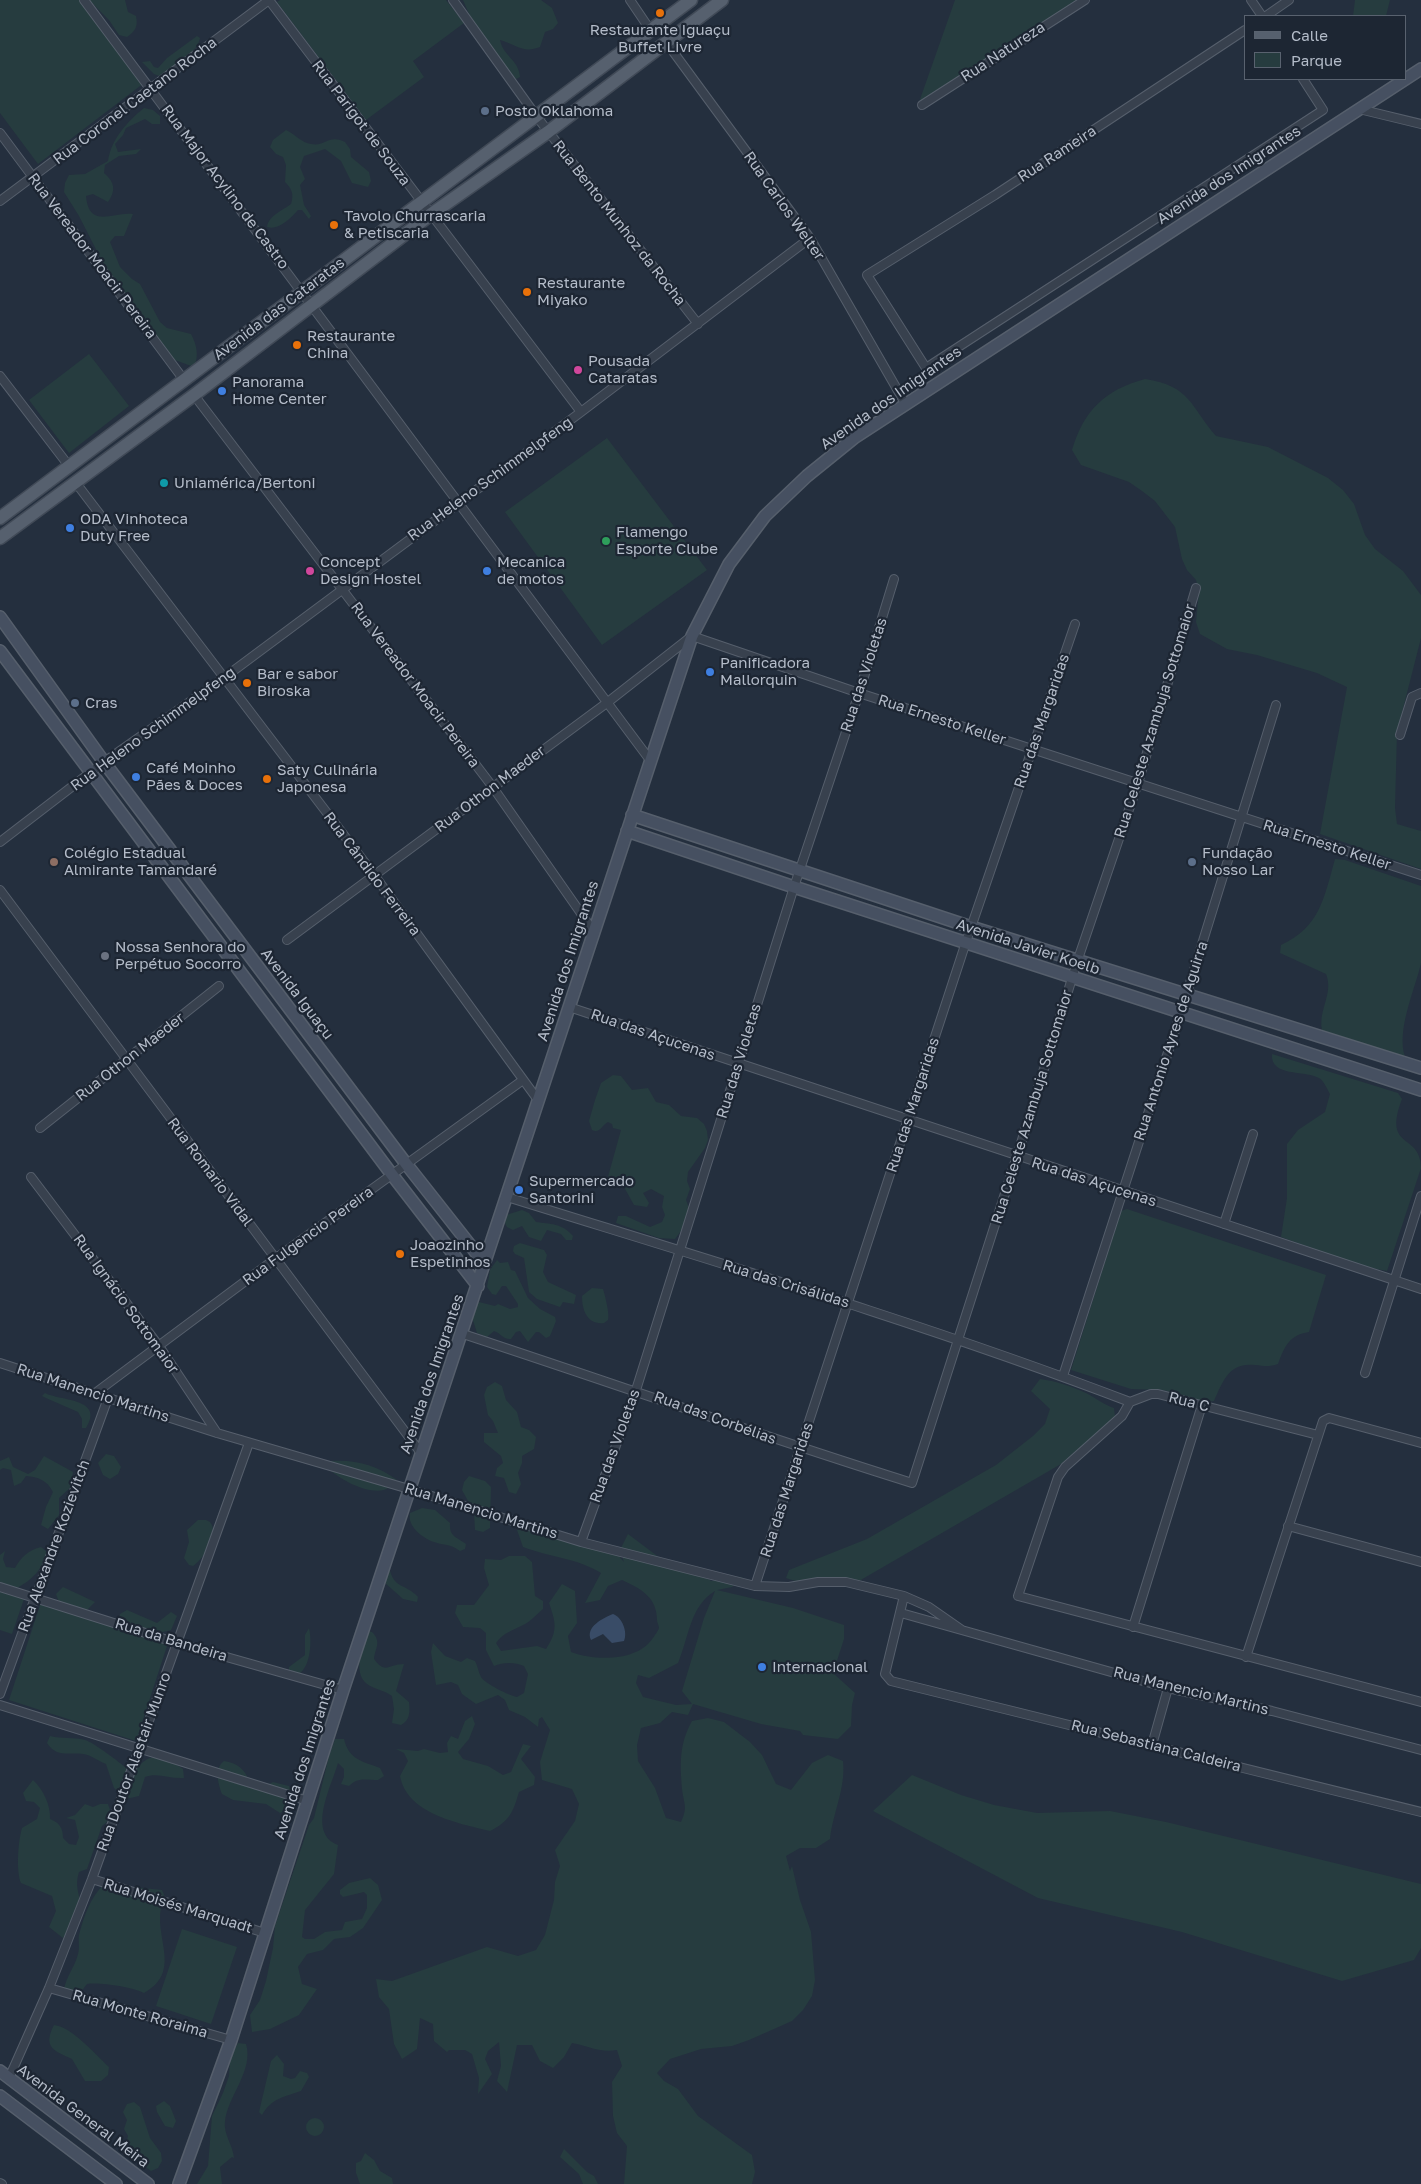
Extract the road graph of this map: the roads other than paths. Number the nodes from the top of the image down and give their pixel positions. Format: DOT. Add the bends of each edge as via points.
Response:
graph roads {
  1 [pos="84,0"];
  2 [pos="269,0"];
  3 [pos="452,0"];
  4 [pos="630,0"];
  5 [pos="690,0"];
  6 [pos="722,0"];
  7 [pos="1085,0"];
  8 [pos="1252,0"];
  9 [pos="1289,0"];
  10 [pos="1263,15"];
  11 [pos="1266,15"];
  12 [pos="651,31"];
  13 [pos="1244,31"];
  14 [pos="666,42"];
  15 [pos="1421,69"];
  16 [pos="1406,79"];
  17 [pos="1304,80"];
  18 [pos="1404,80"];
  19 [pos="152,89"];
  20 [pos="922,105"];
  21 [pos="1359,109"];
  22 [pos="537,117"];
  23 [pos="1421,124"];
  24 [pos="548,132"];
  25 [pos="0,133"];
  26 [pos="33,178"];
  27 [pos="0,201"];
  28 [pos="420,202"];
  29 [pos="430,215"];
  30 [pos="810,238"];
  31 [pos="302,291"];
  32 [pos="312,304"];
  33 [pos="698,324"];
  34 [pos="0,376"];
  35 [pos="184,380"];
  36 [pos="194,395"];
  37 [pos="905,403"];
  38 [pos="581,412"];
  39 [pos="69,466"];
  40 [pos="76,483"];
  41 [pos="459,501"];
  42 [pos="0,518"];
  43 [pos="0,538"];
  44 [pos="894,579"];
  45 [pos="341,588"];
  46 [pos="1196,588"];
  47 [pos="0,618"];
  48 [pos="1075,624"];
  49 [pos="692,636"];
  50 [pos="0,651"];
  51 [pos="225,677"];
  52 [pos="859,693"];
  53 [pos="1421,693"];
  54 [pos="608,702"];
  55 [pos="1276,704"];
  56 [pos="1400,735"];
  57 [pos="1032,749"];
  58 [pos="650,760"];
  59 [pos="104,762"];
  60 [pos="92,772"];
  61 [pos="1138,783"];
  62 [pos="492,786"];
  63 [pos="632,815"];
  64 [pos="1242,818"];
  65 [pos="627,830"];
  66 [pos="0,842"];
  67 [pos="800,869"];
  68 [pos="1421,875"];
  69 [pos="375,876"];
  70 [pos="794,887"];
  71 [pos="0,890"];
  72 [pos="971,927"];
  73 [pos="594,932"];
  74 [pos="287,940"];
  75 [pos="966,942"];
  76 [pos="1078,959"];
  77 [pos="1072,977"];
  78 [pos="219,986"];
  79 [pos="1187,994"];
  80 [pos="569,1007"];
  81 [pos="1181,1012"];
  82 [pos="127,1061"];
  83 [pos="738,1064"];
  84 [pos="1421,1068"];
  85 [pos="523,1080"];
  86 [pos="1421,1090"];
  87 [pos="538,1100"];
  88 [pos="908,1120"];
  89 [pos="40,1128"];
  90 [pos="1253,1134"];
  91 [pos="1017,1156"];
  92 [pos="407,1165"];
  93 [pos="393,1176"];
  94 [pos="31,1177"];
  95 [pos="1122,1191"];
  96 [pos="1421,1196"];
  97 [pos="507,1197"];
  98 [pos="1224,1224"];
  99 [pos="681,1251"];
  100 [pos="275,1260"];
  101 [pos="485,1264"];
  102 [pos="1394,1280"];
  103 [pos="478,1286"];
  104 [pos="1421,1289"];
  105 [pos="849,1303"];
  106 [pos="463,1334"];
  107 [pos="958,1340"];
  108 [pos="159,1346"];
  109 [pos="0,1362"];
  110 [pos="1365,1372"];
  111 [pos="1063,1376"];
  112 [pos="636,1390"];
  113 [pos="94,1394"];
  114 [pos="108,1398"];
  115 [pos="1130,1402"];
  116 [pos="1202,1405"];
  117 [pos="217,1433"];
  118 [pos="1318,1435"];
  119 [pos="249,1443"];
  120 [pos="1421,1443"];
  121 [pos="801,1449"];
  122 [pos="421,1454"];
  123 [pos="912,1483"];
  124 [pos="409,1489"];
  125 [pos="1288,1526"];
  126 [pos="581,1542"];
  127 [pos="1421,1562"];
  128 [pos="755,1586"];
  129 [pos="0,1587"];
  130 [pos="904,1596"];
  131 [pos="34,1598"];
  132 [pos="900,1613"];
  133 [pos="1133,1627"];
  134 [pos="962,1630"];
  135 [pos="178,1643"];
  136 [pos="1246,1657"];
  137 [pos="1168,1688"];
  138 [pos="343,1690"];
  139 [pos="0,1694"];
  140 [pos="1421,1702"];
  141 [pos="0,1705"];
  142 [pos="1152,1745"];
  143 [pos="138,1748"];
  144 [pos="1421,1750"];
  145 [pos="308,1801"];
  146 [pos="1421,1812"];
  147 [pos="92,1879"];
  148 [pos="265,1933"];
  149 [pos="49,1988"];
  150 [pos="231,2040"];
  151 [pos="5,2075"];
  152 [pos="0,2095"];
  153 [pos="116,2184"];
  154 [pos="148,2184"];
  155 [pos="179,2184"];
  1 -- 19 [label="street, Rua Major Acylino de Castro"];
  2 -- 19 [label="street, Rua Coronel Caetano Rocha"];
  2 -- 28 [label="street, Rua Parigot de Souza"];
  3 -- 22 [label="street, Rua Bento Munhoz da Rocha"];
  4 -- 12 [label="street"];
  5 -- 12 [label="main road, Avenida das Cataratas"];
  6 -- 14 [label="main road, Avenida das Cataratas"];
  7 -- 20 [label="street, Rua Natureza"];
  8 -- 10 [label="street"];
  9 -- 11 [label="street"];
  12 -- 22 [label="main road, Avenida das Cataratas"];
  13 -- 17 [label="street, Rua Rameira" via="995,195 867,274 926,368 1323,110"];
  14 -- 24 [label="main road, Avenida das Cataratas"];
  14 -- 30 [label="street, Rua Carlos Welter"];
  15 -- 16 [label="street, Avenida dos Imigrantes"];
  18 -- 21 [label="street, Avenida dos Imigrantes"];
  19 -- 26 [label="street, Rua Coronel Caetano Rocha"];
  19 -- 31 [label="street, Rua Major Acylino de Castro"];
  21 -- 23 [label="street"];
  21 -- 37 [label="street, Avenida dos Imigrantes"];
  22 -- 24 [label="street, Rua Bento Munhoz da Rocha"];
  22 -- 28 [label="main road, Avenida das Cataratas"];
  24 -- 29 [label="main road, Avenida das Cataratas"];
  24 -- 33 [label="street, Rua Bento Munhoz da Rocha"];
  25 -- 26 [label="street, Rua Vereador Moacir Pereira"];
  26 -- 27 [label="street, Rua Coronel Caetano Rocha"];
  26 -- 35 [label="street, Rua Vereador Moacir Pereira"];
  28 -- 29 [label="street, Rua Parigot de Souza"];
  28 -- 31 [label="main road, Avenida das Cataratas"];
  29 -- 32 [label="main road, Avenida das Cataratas"];
  29 -- 38 [label="street, Rua Parigot de Souza"];
  30 -- 33 [label="street, Rua Heleno Schimmelpfeng"];
  30 -- 37 [label="street, Rua Carlos Welter"];
  31 -- 32 [label="street, Rua Major Acylino de Castro"];
  31 -- 35 [label="main road, Avenida das Cataratas"];
  32 -- 36 [label="main road, Avenida das Cataratas"];
  32 -- 41 [label="street, Rua Major Acylino de Castro"];
  33 -- 38 [label="street, Rua Heleno Schimmelpfeng"];
  34 -- 39 [label="street"];
  35 -- 39 [label="main road, Avenida das Cataratas"];
  36 -- 40 [label="main road, Avenida das Cataratas"];
  36 -- 45 [label="street, Rua Vereador Moacir Pereira"];
  37 -- 49 [label="street, Avenida dos Imigrantes" via="807,476 764,516 729,564"];
  38 -- 41 [label="street, Rua Heleno Schimmelpfeng"];
  39 -- 42 [label="main road, Avenida das Cataratas"];
  40 -- 43 [label="main road, Avenida das Cataratas"];
  40 -- 51 [label="street, Rua Cândido Ferreira"];
  41 -- 45 [label="street, Rua Heleno Schimmelpfeng"];
  41 -- 54 [label="street, Rua Major Acylino de Castro"];
  44 -- 52 [label="street, Rua das Violetas"];
  45 -- 51 [label="street, Rua Heleno Schimmelpfeng"];
  45 -- 62 [label="street, Rua Vereador Moacir Pereira"];
  46 -- 61 [label="street, Rua Celeste Azambuja Sottomaior"];
  47 -- 59 [label="street, Avenida Iguaçu"];
  48 -- 57 [label="street, Rua das Margaridas"];
  49 -- 52 [label="street, Rua Ernesto Keller"];
  49 -- 54 [label="street, Rua Othon Maeder"];
  49 -- 58 [label="street, Avenida dos Imigrantes"];
  50 -- 60 [label="street"];
  51 -- 59 [label="street, Rua Heleno Schimmelpfeng"];
  51 -- 69 [label="street, Rua Cândido Ferreira"];
  52 -- 57 [label="street, Rua Ernesto Keller"];
  52 -- 67 [label="street, Rua das Violetas"];
  53 -- 56 [label="street" via="1412,697"];
  54 -- 58 [label="street, Rua Major Acylino de Castro"];
  54 -- 62 [label="street, Rua Othon Maeder"];
  55 -- 64 [label="street, Rua Antonio Ayres de Aguirra"];
  57 -- 61 [label="street, Rua Ernesto Keller"];
  57 -- 72 [label="street, Rua das Margaridas"];
  58 -- 63 [label="street, Avenida dos Imigrantes"];
  59 -- 60 [label="street, Rua Heleno Schimmelpfeng"];
  59 -- 92 [label="street, Avenida Iguaçu"];
  60 -- 66 [label="street, Rua Heleno Schimmelpfeng"];
  60 -- 93 [label="street"];
  61 -- 64 [label="street, Rua Ernesto Keller"];
  61 -- 76 [label="street, Rua Celeste Azambuja Sottomaior"];
  62 -- 69 [label="street, Rua Othon Maeder"];
  62 -- 73 [label="street, Rua Vereador Moacir Pereira"];
  63 -- 65 [label="street, Avenida dos Imigrantes"];
  63 -- 67 [label="street, Avenida Javier Koelb"];
  64 -- 68 [label="street, Rua Ernesto Keller"];
  64 -- 79 [label="street, Rua Antonio Ayres de Aguirra"];
  65 -- 70 [label="street, Avenida Javier Koelb"];
  65 -- 73 [label="street, Avenida dos Imigrantes"];
  67 -- 70 [label="street, Rua das Violetas"];
  67 -- 72 [label="street, Avenida Javier Koelb"];
  69 -- 74 [label="street, Rua Othon Maeder"];
  69 -- 85 [label="street, Rua Cândido Ferreira"];
  70 -- 75 [label="street, Avenida Javier Koelb"];
  70 -- 83 [label="street, Rua das Violetas"];
  71 -- 82 [label="street, Rua Romario Vidal"];
  72 -- 75 [label="street, Rua das Margaridas"];
  72 -- 76 [label="street, Avenida Javier Koelb"];
  73 -- 80 [label="street, Avenida dos Imigrantes"];
  75 -- 77 [label="street, Avenida Javier Koelb"];
  75 -- 88 [label="street, Rua das Margaridas"];
  76 -- 77 [label="street, Rua Celeste Azambuja Sottomaior"];
  76 -- 79 [label="street, Avenida Javier Koelb"];
  77 -- 81 [label="street, Avenida Javier Koelb"];
  77 -- 91 [label="street, Rua Celeste Azambuja Sottomaior"];
  78 -- 82 [label="street, Rua Othon Maeder"];
  79 -- 81 [label="street, Rua Antonio Ayres de Aguirra"];
  79 -- 84 [label="street, Avenida Javier Koelb"];
  80 -- 83 [label="street, Rua das Açucenas"];
  80 -- 87 [label="street, Avenida dos Imigrantes"];
  81 -- 86 [label="street, Avenida Javier Koelb"];
  81 -- 95 [label="street, Rua Antonio Ayres de Aguirra"];
  82 -- 89 [label="street, Rua Othon Maeder"];
  82 -- 100 [label="street, Rua Romario Vidal"];
  83 -- 88 [label="street, Rua das Açucenas"];
  83 -- 99 [label="street, Rua das Violetas"];
  85 -- 87 [label="street, Rua Cândido Ferreira"];
  85 -- 92 [label="street, Rua Fulgencio Pereira"];
  87 -- 97 [label="street, Avenida dos Imigrantes"];
  88 -- 91 [label="street, Rua das Açucenas"];
  88 -- 105 [label="street, Rua das Margaridas"];
  90 -- 98 [label="street"];
  91 -- 95 [label="street, Rua das Açucenas"];
  91 -- 107 [label="street, Rua Celeste Azambuja Sottomaior"];
  92 -- 93 [label="street, Rua Fulgencio Pereira"];
  92 -- 101 [label="street, Avenida Iguaçu"];
  93 -- 100 [label="street, Rua Fulgencio Pereira"];
  93 -- 103 [label="street"];
  94 -- 108 [label="street, Rua Ignácio Sottomaior"];
  95 -- 98 [label="street, Rua das Açucenas"];
  95 -- 111 [label="street, Rua Antonio Ayres de Aguirra"];
  96 -- 102 [label="street"];
  97 -- 99 [label="street, Rua das Crisálidas"];
  97 -- 101 [label="street, Avenida dos Imigrantes"];
  98 -- 102 [label="street, Rua das Açucenas"];
  99 -- 105 [label="street, Rua das Crisálidas"];
  99 -- 112 [label="street, Rua das Violetas"];
  100 -- 108 [label="street, Rua Fulgencio Pereira"];
  100 -- 122 [label="street, Rua Romario Vidal"];
  101 -- 103 [label="street, Avenida dos Imigrantes"];
  102 -- 104 [label="street, Rua das Açucenas"];
  102 -- 110 [label="street"];
  103 -- 106 [label="street, Avenida dos Imigrantes"];
  105 -- 107 [label="street, Rua das Crisálidas"];
  105 -- 121 [label="street, Rua das Margaridas"];
  106 -- 112 [label="street, Rua das Corbélias"];
  106 -- 122 [label="street, Avenida dos Imigrantes"];
  107 -- 111 [label="street, Rua das Crisálidas"];
  107 -- 123 [label="street, Rua Celeste Azambuja Sottomaior"];
  108 -- 113 [label="street, Rua Fulgencio Pereira"];
  108 -- 117 [label="street, Rua Ignácio Sottomaior"];
  109 -- 113 [label="street, Rua Manencio Martins"];
  111 -- 115 [label="street"];
  112 -- 121 [label="street, Rua das Corbélias"];
  112 -- 126 [label="street, Rua das Violetas"];
  113 -- 114 [label="street, Rua Manencio Martins"];
  114 -- 117 [label="street, Rua Manencio Martins"];
  114 -- 131 [label="street, Rua Alexandre Kozievitch"];
  115 -- 116 [label="street, Rua C" via="1158,1394"];
  115 -- 133 [label="street" via="1122,1416 1058,1477 1018,1596"];
  116 -- 118 [label="street, Rua C"];
  116 -- 133 [label="street"];
  117 -- 119 [label="street, Rua Manencio Martins"];
  118 -- 120 [label="street" via="1323,1421 1329,1418"];
  118 -- 125 [label="street"];
  119 -- 124 [label="street, Rua Manencio Martins"];
  119 -- 135 [label="street, Rua Doutor Alastair Munro"];
  121 -- 123 [label="street, Rua das Corbélias"];
  121 -- 128 [label="street, Rua das Margaridas"];
  122 -- 124 [label="street, Avenida dos Imigrantes"];
  124 -- 126 [label="street, Rua Manencio Martins"];
  124 -- 138 [label="street, Avenida dos Imigrantes"];
  125 -- 127 [label="street"];
  125 -- 136 [label="street"];
  126 -- 128 [label="street, Rua Manencio Martins"];
  128 -- 130 [label="street, Rua Manencio Martins" via="846,1582"];
  129 -- 131 [label="street, Rua da Bandeira"];
  130 -- 132 [label="street"];
  130 -- 134 [label="street, Rua Manencio Martins" via="929,1607"];
  131 -- 135 [label="street, Rua da Bandeira"];
  131 -- 139 [label="street, Rua Alexandre Kozievitch"];
  132 -- 134 [label="street, Rua Manencio Martins"];
  132 -- 142 [label="street, Rua Sebastiana Caldeira" via="885,1674 891,1681"];
  133 -- 136 [label="street"];
  134 -- 137 [label="street, Rua Manencio Martins"];
  135 -- 138 [label="street, Rua da Bandeira"];
  135 -- 143 [label="street, Rua Doutor Alastair Munro"];
  136 -- 140 [label="street"];
  137 -- 142 [label="street"];
  137 -- 144 [label="street, Rua Manencio Martins"];
  138 -- 145 [label="street, Avenida dos Imigrantes"];
  141 -- 143 [label="street"];
  142 -- 146 [label="street, Rua Sebastiana Caldeira"];
  143 -- 145 [label="street"];
  143 -- 147 [label="street, Rua Doutor Alastair Munro"];
  145 -- 148 [label="street, Avenida dos Imigrantes"];
  147 -- 148 [label="street, Rua Moisés Marquadt"];
  147 -- 149 [label="street, Rua Doutor Alastair Munro"];
  148 -- 150 [label="street, Avenida dos Imigrantes"];
  149 -- 150 [label="street, Rua Monte Roraima"];
  149 -- 151 [label="street, Rua Doutor Alastair Munro"];
  150 -- 155 [label="street, Avenida dos Imigrantes"];
  151 -- 152 [label="street"];
  151 -- 154 [label="street, Avenida General Meira"];
  152 -- 153 [label="street"];
}
